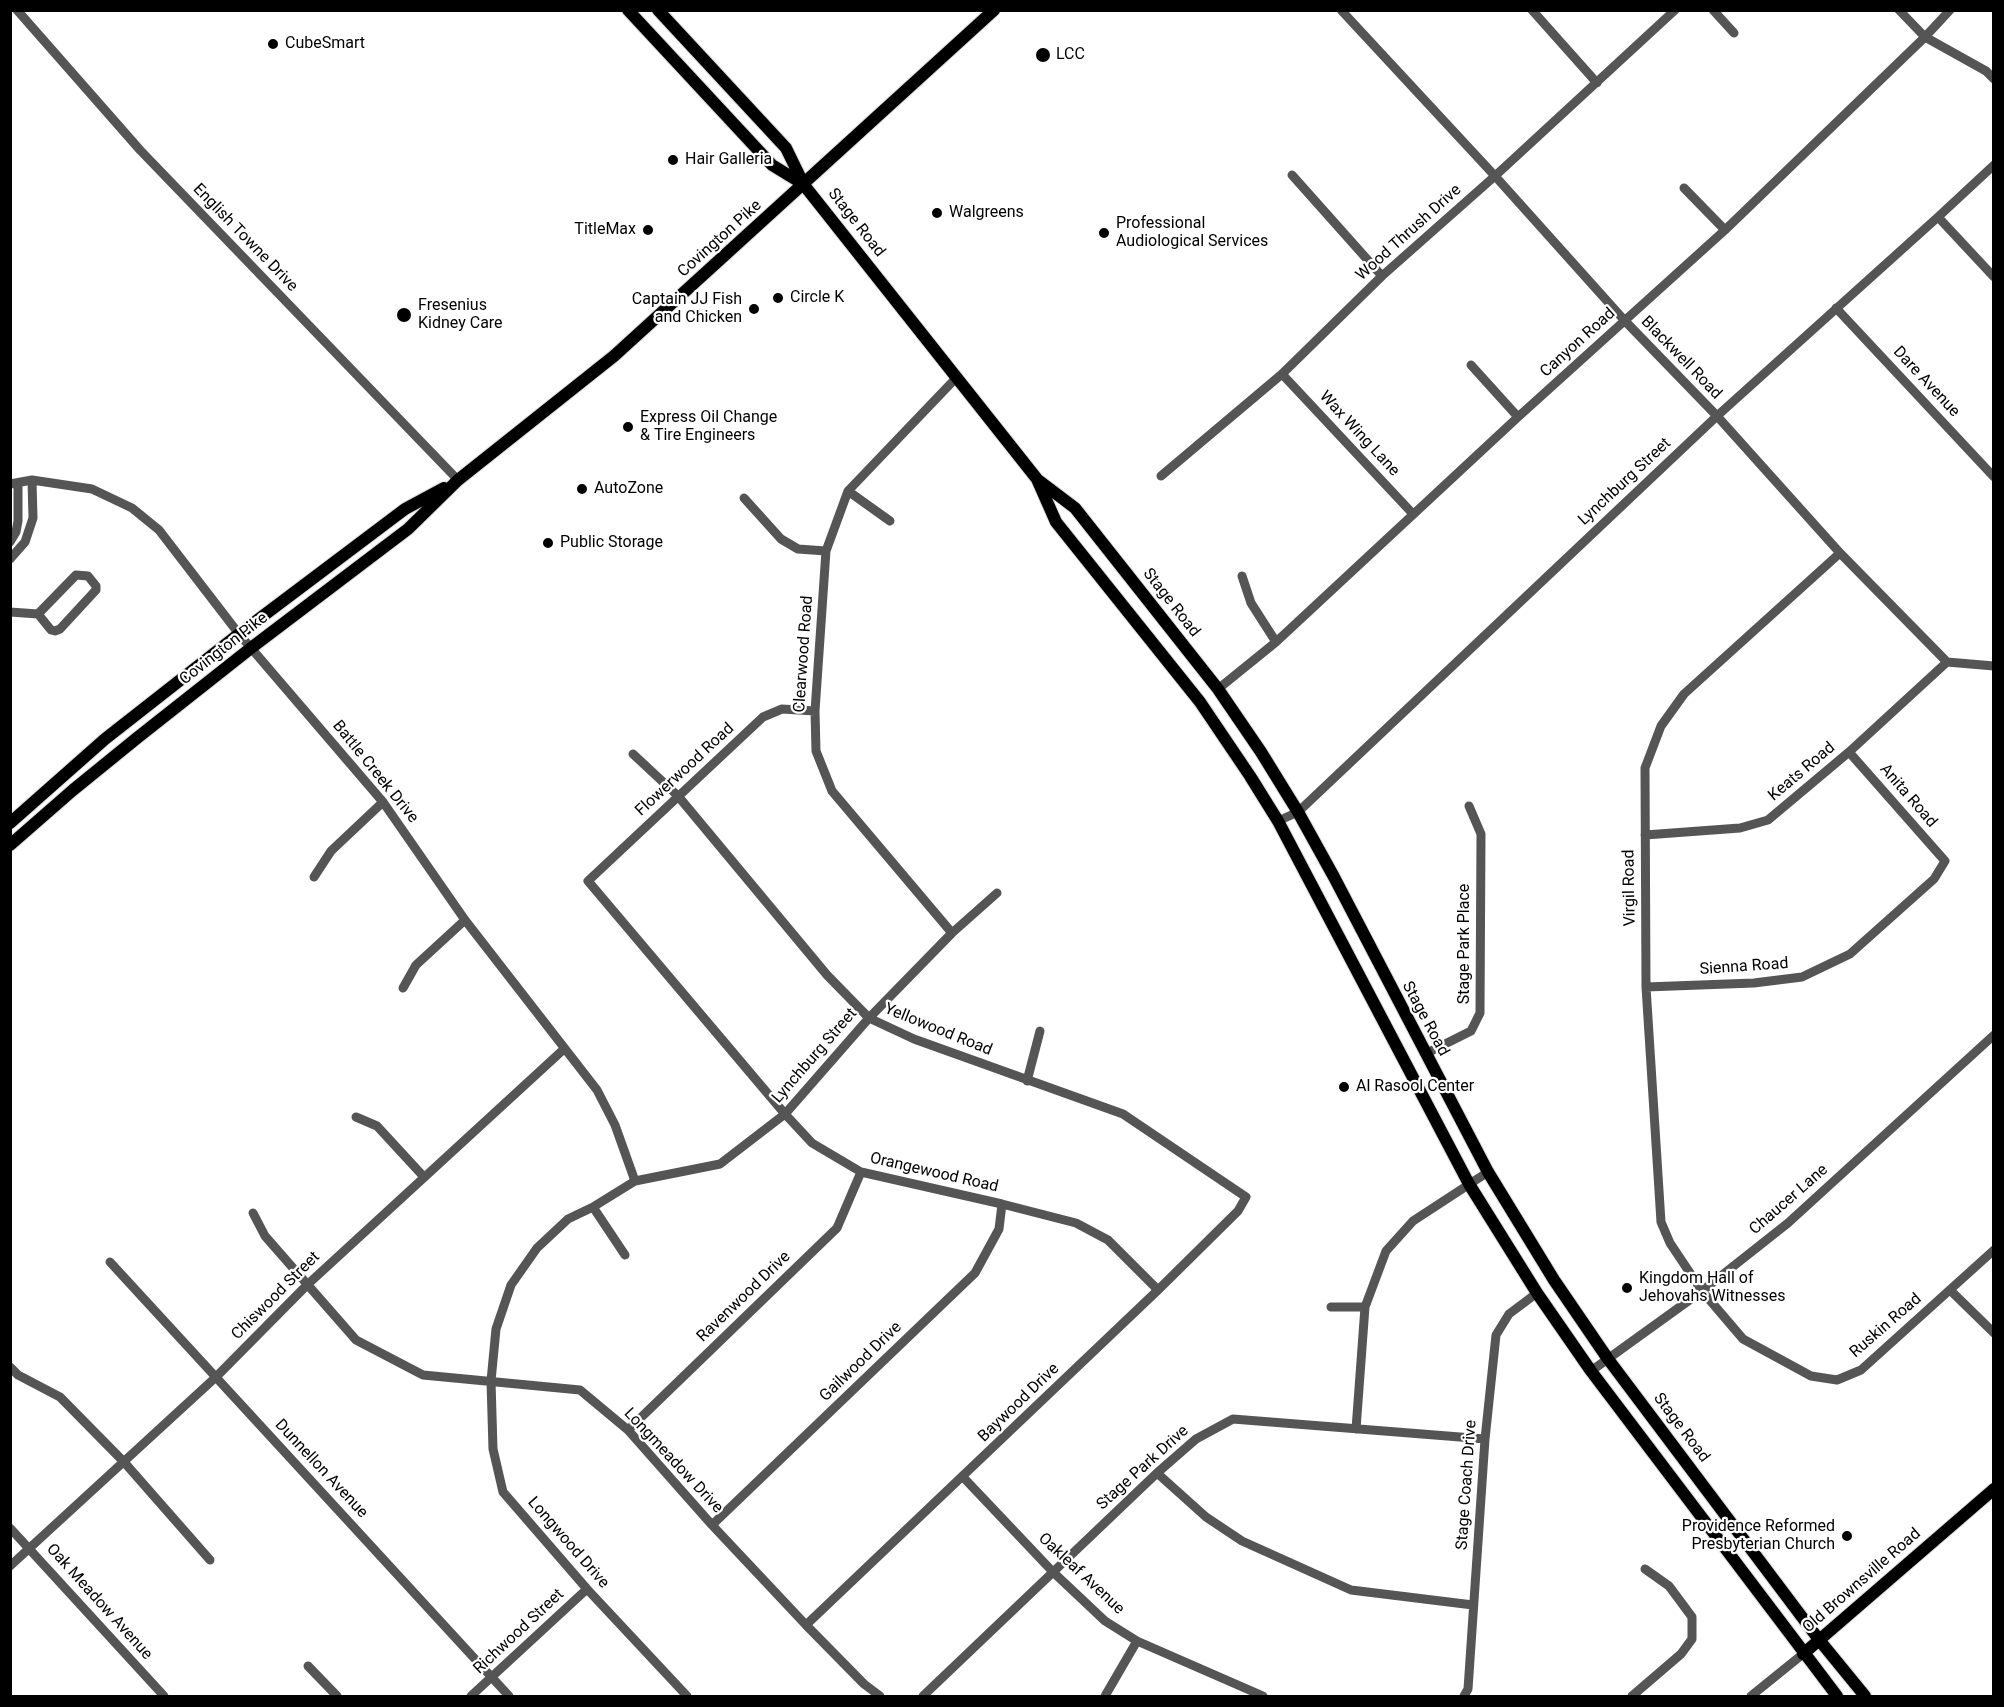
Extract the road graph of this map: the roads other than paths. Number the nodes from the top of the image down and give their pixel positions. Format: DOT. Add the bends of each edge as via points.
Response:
graph roads {
  1 [pos="17,10"];
  2 [pos="628,10"];
  3 [pos="658,10"];
  4 [pos="994,10"];
  5 [pos="1341,10"];
  6 [pos="1532,10"];
  7 [pos="1675,10"];
  8 [pos="1713,10"];
  9 [pos="1899,10"];
  10 [pos="1950,10"];
  11 [pos="1734,33"];
  12 [pos="1925,37"];
  13 [pos="1994,79"];
  14 [pos="1597,83"];
  15 [pos="1994,165"];
  16 [pos="1292,175"];
  17 [pos="1495,176"];
  18 [pos="804,185"];
  19 [pos="1684,189"];
  20 [pos="1938,217"];
  21 [pos="1725,230"];
  22 [pos="1382,276"];
  23 [pos="1994,277"];
  24 [pos="1836,308"];
  25 [pos="1625,321"];
  26 [pos="1471,365"];
  27 [pos="1282,374"];
  28 [pos="957,377"];
  29 [pos="1717,416"];
  30 [pos="1518,417"];
  31 [pos="1161,476"];
  32 [pos="1994,477"];
  33 [pos="1037,479"];
  34 [pos="32,480"];
  35 [pos="458,480"];
  36 [pos="14,483"];
  37 [pos="848,491"];
  38 [pos="744,498"];
  39 [pos="1413,514"];
  40 [pos="890,521"];
  41 [pos="10,542"];
  42 [pos="826,550"];
  43 [pos="1840,554"];
  44 [pos="10,559"];
  45 [pos="1242,576"];
  46 [pos="10,612"];
  47 [pos="38,614"];
  48 [pos="239,634"];
  49 [pos="1276,642"];
  50 [pos="251,648"];
  51 [pos="1947,662"];
  52 [pos="1994,666"];
  53 [pos="1218,689"];
  54 [pos="815,711"];
  55 [pos="1849,752"];
  56 [pos="633,754"];
  57 [pos="678,796"];
  58 [pos="383,802"];
  59 [pos="1469,806"];
  60 [pos="1298,812"];
  61 [pos="1278,821"];
  62 [pos="10,822"];
  63 [pos="1645,835"];
  64 [pos="10,845"];
  65 [pos="1944,861"];
  66 [pos="314,877"];
  67 [pos="588,881"];
  68 [pos="997,893"];
  69 [pos="465,920"];
  70 [pos="952,933"];
  71 [pos="1646,987"];
  72 [pos="403,988"];
  73 [pos="869,1018"];
  74 [pos="1041,1031"];
  75 [pos="1994,1035"];
  76 [pos="564,1049"];
  77 [pos="1425,1054"];
  78 [pos="1028,1081"];
  79 [pos="786,1114"];
  80 [pos="356,1117"];
  81 [pos="861,1172"];
  82 [pos="1488,1172"];
  83 [pos="424,1178"];
  84 [pos="635,1181"];
  85 [pos="1469,1184"];
  86 [pos="1246,1197"];
  87 [pos="1002,1204"];
  88 [pos="593,1207"];
  89 [pos="253,1213"];
  90 [pos="1994,1250"];
  91 [pos="625,1255"];
  92 [pos="110,1262"];
  93 [pos="307,1285"];
  94 [pos="1158,1290"];
  95 [pos="1950,1290"];
  96 [pos="1702,1291"];
  97 [pos="1537,1293"];
  98 [pos="1331,1307"];
  99 [pos="1365,1307"];
  100 [pos="1994,1333"];
  101 [pos="1608,1359"];
  102 [pos="10,1367"];
  103 [pos="1591,1371"];
  104 [pos="216,1377"];
  105 [pos="491,1381"];
  106 [pos="1356,1429"];
  107 [pos="628,1430"];
  108 [pos="1485,1439"];
  109 [pos="124,1462"];
  110 [pos="1157,1473"];
  111 [pos="963,1477"];
  112 [pos="1994,1489"];
  113 [pos="712,1525"];
  114 [pos="10,1528"];
  115 [pos="29,1548"];
  116 [pos="210,1560"];
  117 [pos="10,1566"];
  118 [pos="1645,1569"];
  119 [pos="1053,1572"];
  120 [pos="587,1589"];
  121 [pos="1473,1605"];
  122 [pos="806,1625"];
  123 [pos="1137,1641"];
  124 [pos="1820,1641"];
  125 [pos="1803,1654"];
  126 [pos="308,1666"];
  127 [pos="492,1678"];
  128 [pos="1643,1692"];
  129 [pos="164,1696"];
  130 [pos="336,1696"];
  131 [pos="471,1696"];
  132 [pos="509,1696"];
  133 [pos="687,1696"];
  134 [pos="880,1696"];
  135 [pos="923,1696"];
  136 [pos="1105,1696"];
  137 [pos="1263,1696"];
  138 [pos="1464,1696"];
  139 [pos="1632,1696"];
  140 [pos="1751,1696"];
  141 [pos="1837,1696"];
  142 [pos="1864,1696"];
  1 -- 35 [label="street, English Towne Drive" via="140,150"];
  2 -- 18 [label="main road, Stage Road" via="772,165"];
  3 -- 18 [label="main road, Stage Road" via="786,148"];
  4 -- 18 [label="main road, Covington Pike"];
  5 -- 17 [label="street, Blackwell Road"];
  6 -- 14 [label="street"];
  7 -- 14 [label="street, Wood Thrush Drive"];
  8 -- 11 [label="street"];
  9 -- 12 [label="street"];
  10 -- 12 [label="street, Canyon Road"];
  12 -- 13 [label="street"];
  12 -- 21 [label="street, Canyon Road"];
  14 -- 17 [label="street, Wood Thrush Drive"];
  15 -- 20 [label="street, Lynchburg Street"];
  16 -- 22 [label="street"];
  17 -- 22 [label="street, Wood Thrush Drive"];
  17 -- 25 [label="street, Blackwell Road"];
  18 -- 28 [label="main road, Stage Road"];
  18 -- 35 [label="main road, Covington Pike" via="614,356"];
  19 -- 21 [label="street"];
  20 -- 23 [label="street"];
  20 -- 24 [label="street, Lynchburg Street"];
  21 -- 25 [label="street, Canyon Road"];
  22 -- 27 [label="street, Wood Thrush Drive"];
  24 -- 29 [label="street, Lynchburg Street"];
  24 -- 32 [label="street, Dare Avenue"];
  25 -- 29 [label="street, Blackwell Road"];
  25 -- 30 [label="street, Canyon Road"];
  26 -- 30 [label="street"];
  27 -- 31 [label="street, Wood Thrush Drive"];
  27 -- 39 [label="street, Wax Wing Lane"];
  28 -- 33 [label="main road, Stage Road"];
  28 -- 37 [label="street, Clearwood Road"];
  29 -- 43 [label="street, Blackwell Road"];
  29 -- 60 [label="street, Lynchburg Street"];
  30 -- 39 [label="street, Canyon Road"];
  33 -- 53 [label="main road, Stage Road" via="1075,508"];
  33 -- 61 [label="main road, Stage Road" via="1056,522 1200,702"];
  34 -- 36 [label="street, Battle Creek Drive"];
  34 -- 44 [label="street" via="33,518 26,542"];
  34 -- 48 [label="street, Battle Creek Drive" via="92,489 132,508 159,530"];
  35 -- 48 [label="main road, Covington Pike" via="405,509"];
  35 -- 50 [label="main road, Covington Pike" via="408,529"];
  36 -- 41 [label="street" via="18,521"];
  37 -- 40 [label="street"];
  37 -- 42 [label="street, Clearwood Road"];
  38 -- 42 [label="street" via="781,539 798,549"];
  39 -- 49 [label="street, Canyon Road"];
  42 -- 54 [label="street, Clearwood Road"];
  43 -- 51 [label="street, Blackwell Road"];
  43 -- 63 [label="street, Virgil Road" via="1684,694 1661,726 1645,768"];
  45 -- 49 [label="street" via="1251,603"];
  46 -- 47 [label="street"];
  47 -- 47 [label="street" via="76,575 88,576 96,586 56,631"];
  48 -- 50 [label="street, Battle Creek Drive"];
  48 -- 62 [label="main road, Covington Pike" via="105,740"];
  49 -- 53 [label="street, Canyon Road"];
  50 -- 58 [label="street, Battle Creek Drive"];
  50 -- 64 [label="main road, Covington Pike"];
  51 -- 52 [label="street"];
  51 -- 55 [label="street, Keats Road"];
  53 -- 60 [label="main road, Stage Road"];
  54 -- 57 [label="street, Flowerwood Road" via="782,709 764,717"];
  54 -- 70 [label="street, Clearwood Road" via="816,751 832,791"];
  55 -- 63 [label="street, Keats Road" via="1768,820 1740,828"];
  55 -- 65 [label="street, Anita Road"];
  56 -- 57 [label="street, Yellowood Road"];
  57 -- 67 [label="street, Flowerwood Road"];
  57 -- 73 [label="street, Yellowood Road" via="827,975"];
  58 -- 66 [label="street" via="331,851"];
  58 -- 69 [label="street, Battle Creek Drive"];
  59 -- 77 [label="street, Stage Park Place" via="1481,834 1480,1013 1471,1031"];
  60 -- 61 [label="street, Lynchburg Street"];
  60 -- 77 [label="main road, Stage Road"];
  61 -- 85 [label="main road, Stage Road"];
  63 -- 71 [label="street, Virgil Road"];
  65 -- 71 [label="street, Sienna Road" via="1934,879 1850,954 1802,977"];
  67 -- 79 [label="street, Orangewood Road"];
  68 -- 70 [label="street, Lynchburg Street"];
  69 -- 72 [label="street" via="416,965"];
  69 -- 76 [label="street, Battle Creek Drive"];
  70 -- 73 [label="street, Lynchburg Street"];
  71 -- 96 [label="street, Virgil Road" via="1661,1222"];
  73 -- 78 [label="street, Yellowood Road"];
  73 -- 79 [label="street, Lynchburg Street"];
  74 -- 78 [label="street"];
  75 -- 96 [label="street, Chaucer Lane" via="1788,1223"];
  76 -- 83 [label="street, Chiswood Street"];
  76 -- 84 [label="street, Battle Creek Drive" via="597,1090 615,1125"];
  77 -- 82 [label="main road, Stage Road"];
  78 -- 86 [label="street, Yellowood Road" via="1123,1114"];
  79 -- 81 [label="street, Orangewood Road" via="812,1143"];
  79 -- 84 [label="street, Lynchburg Street" via="720,1164"];
  80 -- 83 [label="street" via="377,1126"];
  81 -- 87 [label="street, Orangewood Road"];
  81 -- 107 [label="street, Ravenwood Drive" via="837,1228"];
  82 -- 85 [label="street"];
  82 -- 101 [label="main road, Stage Road"];
  83 -- 93 [label="street, Chiswood Street"];
  84 -- 88 [label="street, Lynchburg Street"];
  85 -- 97 [label="main road, Stage Road"];
  85 -- 99 [label="street" via="1413,1221 1386,1251"];
  86 -- 94 [label="street, Baywood Drive" via="1238,1211"];
  87 -- 94 [label="street, Orangewood Road" via="1076,1223 1108,1240"];
  87 -- 113 [label="street, Gailwood Drive" via="999,1229 975,1273"];
  88 -- 91 [label="street"];
  88 -- 105 [label="street, Lynchburg Street" via="568,1219 537,1248 511,1285 496,1329"];
  89 -- 93 [label="street, Longmeadow Drive" via="265,1236"];
  90 -- 95 [label="street, Ruskin Road"];
  92 -- 104 [label="street, Dunnellon Avenue"];
  93 -- 104 [label="street, Chiswood Street"];
  93 -- 105 [label="street, Longmeadow Drive" via="356,1340 423,1375"];
  94 -- 111 [label="street, Baywood Drive"];
  95 -- 96 [label="street, Ruskin Road" via="1861,1370 1837,1380 1811,1376 1743,1339"];
  95 -- 100 [label="street"];
  96 -- 101 [label="street, Chaucer Lane"];
  97 -- 103 [label="main road, Stage Road"];
  97 -- 108 [label="street, Stage Coach Drive" via="1509,1314 1496,1335"];
  98 -- 99 [label="street"];
  99 -- 106 [label="street"];
  101 -- 103 [label="street, Chaucer Lane"];
  101 -- 124 [label="main road, Stage Road"];
  102 -- 109 [label="street" via="60,1397"];
  103 -- 125 [label="main road, Stage Road"];
  104 -- 109 [label="street, Chiswood Street"];
  104 -- 127 [label="street, Dunnellon Avenue"];
  105 -- 107 [label="street, Longmeadow Drive" via="580,1390"];
  105 -- 120 [label="street, Longwood Drive" via="493,1449 503,1492"];
  106 -- 108 [label="street, Stage Park Drive"];
  106 -- 110 [label="street, Stage Park Drive" via="1233,1419 1196,1439"];
  107 -- 113 [label="street, Longmeadow Drive"];
  108 -- 121 [label="street, Stage Coach Drive"];
  109 -- 115 [label="street, Chiswood Street"];
  109 -- 116 [label="street"];
  110 -- 119 [label="street, Stage Park Drive"];
  110 -- 121 [label="street" via="1206,1517 1242,1542 1351,1590"];
  111 -- 119 [label="street, Oakleaf Avenue"];
  111 -- 122 [label="street, Baywood Drive"];
  112 -- 124 [label="main road, Old Brownsville Road"];
  113 -- 122 [label="street, Longmeadow Drive"];
  114 -- 115 [label="street, Oak Meadow Avenue"];
  115 -- 117 [label="street, Chiswood Street"];
  115 -- 129 [label="street, Oak Meadow Avenue"];
  118 -- 128 [label="street" via="1669,1586 1692,1617 1692,1639"];
  119 -- 123 [label="street, Oakleaf Avenue" via="1105,1621"];
  119 -- 135 [label="street, Stage Park Drive"];
  120 -- 127 [label="street, Richwood Street"];
  120 -- 133 [label="street, Longwood Drive"];
  121 -- 138 [label="street, Stage Coach Drive" via="1468,1689"];
  122 -- 134 [label="street, Longmeadow Drive"];
  123 -- 136 [label="street"];
  123 -- 137 [label="street, Oakleaf Avenue"];
  124 -- 125 [label="main road, Old Brownsville Road"];
  124 -- 142 [label="main road, Stage Road"];
  125 -- 140 [label="street, Old Brownsville Road"];
  125 -- 141 [label="main road, Stage Road"];
  126 -- 130 [label="street"];
  127 -- 131 [label="street, Richwood Street"];
  127 -- 132 [label="street, Dunnellon Avenue"];
  128 -- 139 [label="street"];
}
